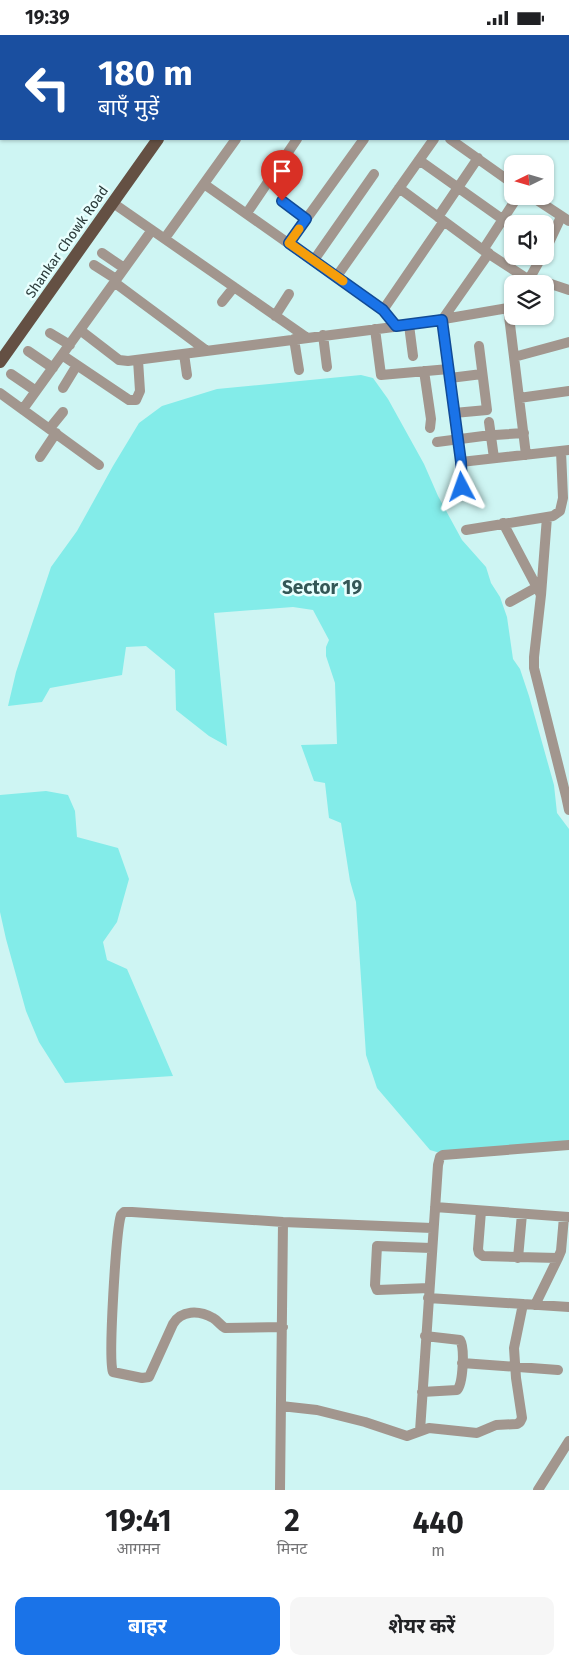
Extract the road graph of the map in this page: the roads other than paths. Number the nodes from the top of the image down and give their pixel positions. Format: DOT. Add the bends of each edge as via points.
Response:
graph roads {
  1 [pos="150,140"];
  2 [pos="157,140"];
  3 [pos="235,140"];
  4 [pos="296,140"];
  5 [pos="363,140"];
  6 [pos="433,140"];
  7 [pos="451,140"];
  8 [pos="478,158"];
  9 [pos="418,161"];
  10 [pos="374,174"];
  11 [pos="504,177"];
  12 [pos="204,184"];
  13 [pos="457,187"];
  14 [pos="399,188"];
  15 [pos="282,201"];
  16 [pos="113,203"];
  17 [pos="512,205"];
  18 [pos="544,205"];
  19 [pos="246,213"];
  20 [pos="306,219"];
  21 [pos="441,219"];
  22 [pos="503,219"];
  23 [pos="565,219"];
  24 [pos="152,230"];
  25 [pos="554,236"];
  26 [pos="165,238"];
  27 [pos="289,243"];
  28 [pos="486,251"];
  29 [pos="102,253"];
  30 [pos="314,260"];
  31 [pos="94,265"];
  32 [pos="124,268"];
  33 [pos="518,275"];
  34 [pos="337,276"];
  35 [pos="115,281"];
  36 [pos="554,285"];
  37 [pos="234,287"];
  38 [pos="569,290"];
  39 [pos="288,294"];
  40 [pos="222,302"];
  41 [pos="504,306"];
  42 [pos="383,310"];
  43 [pos="275,316"];
  44 [pos="442,320"];
  45 [pos="409,325"];
  46 [pos="512,325"];
  47 [pos="396,326"];
  48 [pos="375,329"];
  49 [pos="80,330"];
  50 [pos="50,333"];
  51 [pos="323,335"];
  52 [pos="306,337"];
  53 [pos="294,339"];
  54 [pos="569,342"];
  55 [pos="70,345"];
  56 [pos="479,345"];
  57 [pos="28,351"];
  58 [pos="207,351"];
  59 [pos="0,354"];
  60 [pos="184,354"];
  61 [pos="62,355"];
  62 [pos="413,356"];
  63 [pos="514,357"];
  64 [pos="138,360"];
  65 [pos="0,362"];
  66 [pos="77,365"];
  67 [pos="327,367"];
  68 [pos="53,368"];
  69 [pos="299,370"];
  70 [pos="424,371"];
  71 [pos="10,373"];
  72 [pos="449,373"];
  73 [pos="482,374"];
  74 [pos="187,375"];
  75 [pos="63,388"];
  76 [pos="36,391"];
  77 [pos="569,391"];
  78 [pos="0,393"];
  79 [pos="520,398"];
  80 [pos="22,409"];
  81 [pos="63,412"];
  82 [pos="454,413"];
  83 [pos="489,422"];
  84 [pos="430,428"];
  85 [pos="53,431"];
  86 [pos="524,433"];
  87 [pos="493,435"];
  88 [pos="458,440"];
  89 [pos="437,442"];
  90 [pos="565,451"];
  91 [pos="526,455"];
  92 [pos="40,457"];
  93 [pos="494,458"];
  94 [pos="461,462"];
  95 [pos="99,465"];
  96 [pos="462,487"];
  97 [pos="547,517"];
  98 [pos="503,523"];
  99 [pos="466,530"];
  100 [pos="539,591"];
  101 [pos="510,601"];
  102 [pos="567,795"];
  103 [pos="569,810"];
  104 [pos="569,1145"];
  105 [pos="435,1207"];
  106 [pos="481,1211"];
  107 [pos="522,1214"];
  108 [pos="567,1217"];
  109 [pos="283,1222"];
  110 [pos="378,1227"];
  111 [pos="432,1228"];
  112 [pos="378,1246"];
  113 [pos="432,1249"];
  114 [pos="518,1258"];
  115 [pos="558,1258"];
  116 [pos="428,1293"];
  117 [pos="523,1304"];
  118 [pos="535,1305"];
  119 [pos="569,1307"];
  120 [pos="283,1327"];
  121 [pos="425,1336"];
  122 [pos="462,1363"];
  123 [pos="514,1366"];
  124 [pos="558,1370"];
  125 [pos="422,1392"];
  126 [pos="281,1407"];
  127 [pos="420,1431"];
  128 [pos="569,1441"];
  129 [pos="280,1490"];
  130 [pos="538,1490"];
  1 -- 59 [label="main road, Shankar Chowk Road"];
  2 -- 16 [label="main road, Shankar Chowk Road"];
  3 -- 12 [label="street"];
  4 -- 19 [label="street"];
  5 -- 20 [label="street"];
  6 -- 9 [label="street"];
  7 -- 8 [label="street"];
  8 -- 11 [label="street"];
  8 -- 13 [label="street"];
  9 -- 13 [label="street"];
  9 -- 14 [label="street"];
  10 -- 30 [label="street"];
  12 -- 19 [label="street"];
  12 -- 26 [label="street"];
  13 -- 21 [label="street"];
  13 -- 22 [label="street"];
  14 -- 21 [label="street"];
  14 -- 34 [label="street"];
  15 -- 20 [label="street"];
  16 -- 24 [label="street"];
  16 -- 65 [label="main road, Shankar Chowk Road"];
  17 -- 22 [label="street"];
  18 -- 23 [label="street"];
  19 -- 27 [label="street"];
  20 -- 27 [label="street"];
  21 -- 28 [label="street"];
  21 -- 42 [label="street"];
  22 -- 28 [label="street"];
  23 -- 25 [label="street"];
  24 -- 26 [label="street"];
  24 -- 32 [label="street"];
  26 -- 37 [label="street"];
  27 -- 30 [label="street"];
  28 -- 33 [label="street"];
  28 -- 44 [label="street"];
  29 -- 32 [label="street"];
  30 -- 34 [label="street"];
  31 -- 35 [label="street"];
  32 -- 35 [label="street"];
  34 -- 42 [label="street"];
  35 -- 49 [label="street"];
  35 -- 58 [label="street"];
  36 -- 38 [label="street"];
  37 -- 40 [label="street"];
  37 -- 43 [label="street"];
  39 -- 43 [label="street"];
  41 -- 44 [label="street"];
  42 -- 47 [label="street"];
  43 -- 52 [label="street"];
  44 -- 45 [label="street"];
  44 -- 72 [label="street"];
  45 -- 47 [label="street"];
  45 -- 62 [label="street"];
  46 -- 63 [label="street"];
  47 -- 48 [label="street"];
  48 -- 51 [label="street"];
  48 -- 70 [label="street" via="381,375"];
  49 -- 55 [label="street"];
  49 -- 64 [label="street" via="119,360"];
  50 -- 55 [label="street"];
  51 -- 52 [label="street"];
  51 -- 67 [label="street"];
  52 -- 53 [label="street"];
  53 -- 58 [label="street"];
  53 -- 69 [label="street"];
  54 -- 63 [label="street"];
  55 -- 61 [label="street"];
  56 -- 73 [label="street"];
  57 -- 68 [label="street"];
  58 -- 60 [label="street"];
  60 -- 64 [label="street"];
  60 -- 74 [label="street"];
  61 -- 66 [label="street"];
  61 -- 68 [label="street"];
  63 -- 79 [label="street"];
  64 -- 66 [label="street" via="140,391 132,401"];
  66 -- 75 [label="street"];
  68 -- 76 [label="street"];
  70 -- 72 [label="street"];
  70 -- 84 [label="street"];
  71 -- 76 [label="street"];
  72 -- 73 [label="street"];
  72 -- 82 [label="street"];
  73 -- 82 [label="street" via="487,409"];
  76 -- 80 [label="street"];
  77 -- 79 [label="street"];
  78 -- 80 [label="street"];
  79 -- 86 [label="street"];
  80 -- 85 [label="street"];
  81 -- 85 [label="street"];
  82 -- 88 [label="street"];
  83 -- 87 [label="street"];
  85 -- 92 [label="street"];
  85 -- 95 [label="street" via="64,445"];
  86 -- 87 [label="street"];
  86 -- 91 [label="street"];
  87 -- 88 [label="street"];
  87 -- 93 [label="street"];
  88 -- 89 [label="street"];
  88 -- 94 [label="street"];
  90 -- 91 [label="street"];
  90 -- 97 [label="street" via="562,505 560,511"];
  91 -- 93 [label="street"];
  93 -- 94 [label="street"];
  94 -- 96 [label="street"];
  97 -- 98 [label="street"];
  97 -- 100 [label="street"];
  98 -- 99 [label="street"];
  98 -- 100 [label="street"];
  100 -- 101 [label="street"];
  100 -- 102 [label="street" via="534,668"];
  102 -- 103 [label="street"];
  104 -- 105 [label="street" via="443,1155 438,1161"];
  105 -- 106 [label="street"];
  105 -- 111 [label="street"];
  106 -- 107 [label="street"];
  106 -- 114 [label="street" via="480,1255"];
  107 -- 108 [label="street"];
  107 -- 114 [label="street"];
  108 -- 115 [label="street"];
  109 -- 110 [label="street"];
  109 -- 120 [label="street"];
  109 -- 120 [label="street" via="124,1212 121,1215 112,1331 112,1369 117,1374 149,1377 173,1324 184,1314 203,1314 214,1318 225,1328"];
  110 -- 111 [label="street"];
  110 -- 112 [label="street"];
  111 -- 113 [label="street"];
  112 -- 113 [label="street"];
  112 -- 116 [label="street" via="377,1290"];
  113 -- 116 [label="street"];
  114 -- 115 [label="street"];
  115 -- 118 [label="street"];
  116 -- 117 [label="street"];
  116 -- 121 [label="street"];
  117 -- 118 [label="street"];
  117 -- 123 [label="street" via="514,1348"];
  118 -- 119 [label="street"];
  120 -- 126 [label="street"];
  121 -- 122 [label="street" via="460,1340"];
  121 -- 125 [label="street"];
  122 -- 123 [label="street"];
  122 -- 125 [label="street" via="459,1389"];
  123 -- 124 [label="street"];
  123 -- 127 [label="street" via="522,1412 520,1422 496,1425 472,1434 434,1429"];
  125 -- 127 [label="street"];
  126 -- 127 [label="street" via="322,1411 402,1435 411,1436"];
  126 -- 129 [label="street"];
  128 -- 130 [label="street"];
}
